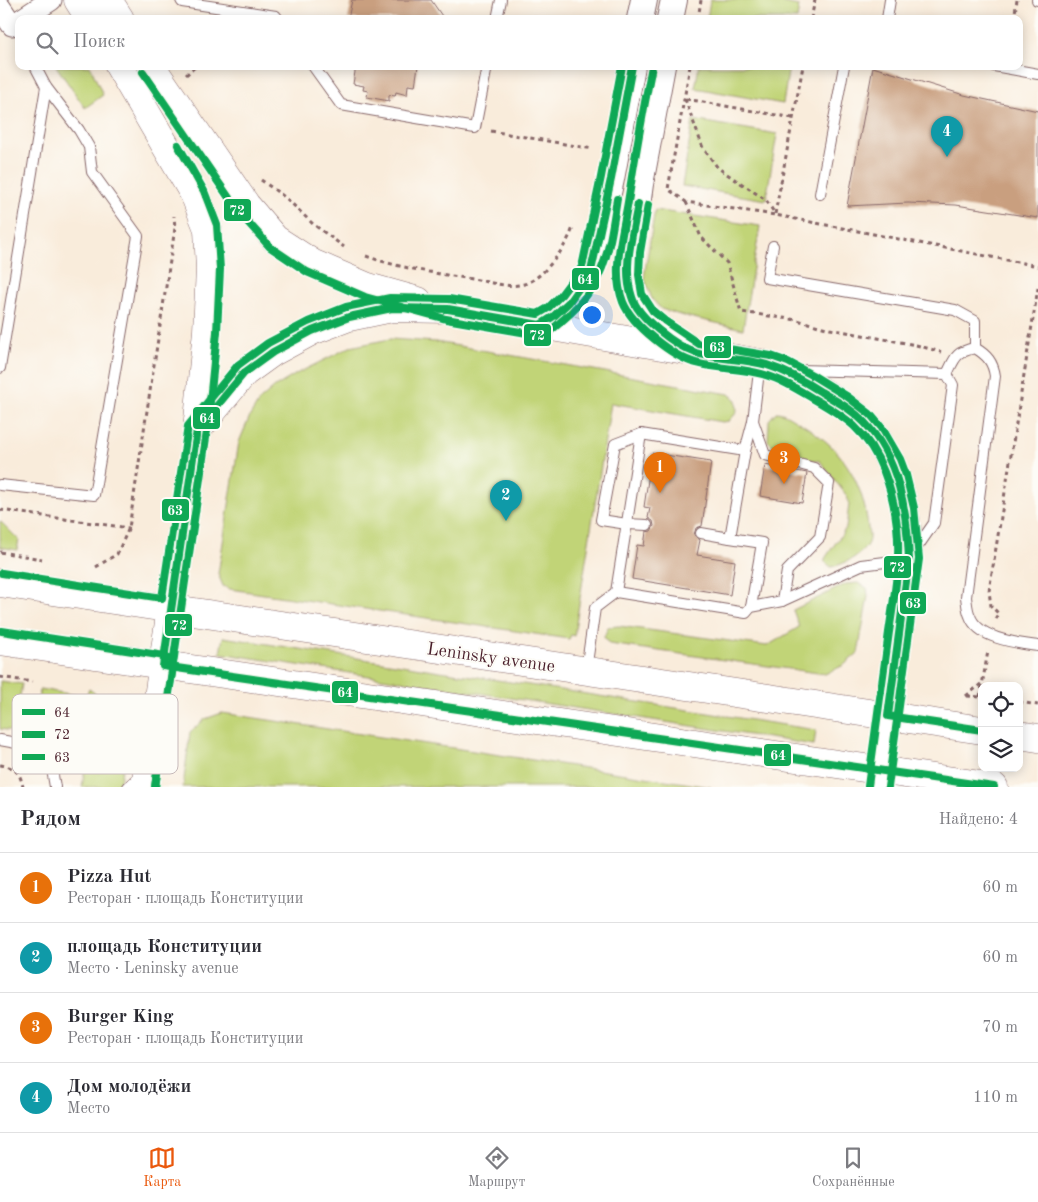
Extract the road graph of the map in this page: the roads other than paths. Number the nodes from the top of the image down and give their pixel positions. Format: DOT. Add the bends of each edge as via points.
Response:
graph roads {
  1 [pos="51,0"];
  2 [pos="78,0"];
  3 [pos="108,0"];
  4 [pos="181,0"];
  5 [pos="501,0"];
  6 [pos="644,0"];
  7 [pos="674,0"];
  8 [pos="890,0"];
  9 [pos="0,7"];
  10 [pos="30,15"];
  11 [pos="87,15"];
  12 [pos="117,15"];
  13 [pos="269,15"];
  14 [pos="498,15"];
  15 [pos="641,15"];
  16 [pos="671,15"];
  17 [pos="888,15"];
  18 [pos="15,22"];
  19 [pos="37,70"];
  20 [pos="120,70"];
  21 [pos="154,70"];
  22 [pos="316,70"];
  23 [pos="486,70"];
  24 [pos="631,70"];
  25 [pos="661,70"];
  26 [pos="843,70"];
  27 [pos="1016,70"];
  28 [pos="1038,74"];
  29 [pos="46,87"];
  30 [pos="820,194"];
  31 [pos="772,246"];
  32 [pos="448,309"];
  33 [pos="540,325"];
  34 [pos="975,348"];
  35 [pos="695,352"];
  36 [pos="771,367"];
  37 [pos="0,368"];
  38 [pos="947,374"];
  39 [pos="753,421"];
  40 [pos="198,430"];
  41 [pos="641,434"];
  42 [pos="745,451"];
  43 [pos="0,485"];
  44 [pos="627,524"];
  45 [pos="647,525"];
  46 [pos="701,534"];
  47 [pos="730,538"];
  48 [pos="909,559"];
  49 [pos="0,583"];
  50 [pos="616,592"];
  51 [pos="782,601"];
  52 [pos="751,606"];
  53 [pos="170,609"];
  54 [pos="0,641"];
  55 [pos="1038,646"];
  56 [pos="163,666"];
  57 [pos="585,670"];
  58 [pos="159,694"];
  59 [pos="888,716"];
  60 [pos="978,729"];
  61 [pos="1023,736"];
  62 [pos="1038,738"];
  63 [pos="53,774"];
  64 [pos="147,778"];
  65 [pos="879,779"];
  66 [pos="55,787"];
  67 [pos="128,787"];
  68 [pos="994,787"];
  1 -- 10 [label="street"];
  2 -- 11 [label="main road"];
  3 -- 12 [label="main road"];
  4 -- 13 [label="lane"];
  5 -- 14 [label="lane"];
  6 -- 15 [label="street"];
  7 -- 16 [label="street"];
  8 -- 17 [label="lane"];
  9 -- 18 [label="street"];
  19 -- 29 [label="lane"];
  20 -- 40 [label="main road" via="195,196 208,229 208,331"];
  21 -- 32 [label="main road" via="246,205 276,239 312,263 368,287"];
  22 -- 23 [label="lane" via="341,105 475,128"];
  24 -- 33 [label="street" via="591,271 569,302"];
  25 -- 35 [label="street" via="640,184 629,286 638,310 658,330"];
  26 -- 30 [label="lane"];
  27 -- 28 [label="lane"];
  29 -- 37 [label="lane"];
  29 -- 43 [label="lane" via="89,147 92,172 138,236 94,495"];
  31 -- 34 [label="lane" via="767,278 955,310 976,321"];
  32 -- 33 [label="main road"];
  32 -- 40 [label="main road" via="392,308 349,316 312,331 273,352 244,373"];
  33 -- 35 [label="main road"];
  34 -- 38 [label="lane" via="963,350"];
  34 -- 55 [label="lane" via="986,354 995,376 966,597 970,617 983,632 1011,642"];
  35 -- 36 [label="main road"];
  36 -- 38 [label="lane"];
  36 -- 39 [label="lane"];
  36 -- 48 [label="main road" via="808,383 849,409 874,433 893,467 903,496"];
  38 -- 48 [label="lane" via="953,385 934,523"];
  39 -- 42 [label="lane"];
  39 -- 51 [label="lane" via="765,455 814,468 829,483 820,537 788,571"];
  40 -- 53 [label="main road"];
  41 -- 42 [label="lane"];
  41 -- 44 [label="lane"];
  41 -- 44 [label="lane" via="615,444 601,520"];
  42 -- 47 [label="lane"];
  44 -- 45 [label="lane"];
  44 -- 50 [label="lane"];
  46 -- 47 [label="lane"];
  47 -- 52 [label="lane" via="762,543"];
  48 -- 51 [label="lane" via="861,565"];
  48 -- 59 [label="main road"];
  49 -- 53 [label="main road, Leninsky avenue"];
  50 -- 52 [label="lane" via="746,613"];
  50 -- 57 [label="lane" via="595,608"];
  51 -- 52 [label="lane"];
  53 -- 56 [label="main road"];
  53 -- 57 [label="main road, Leninsky avenue"];
  54 -- 56 [label="main road"];
  56 -- 58 [label="main road"];
  56 -- 65 [label="main road"];
  57 -- 59 [label="main road, Leninsky avenue"];
  59 -- 60 [label="main road, Leninsky avenue"];
  59 -- 65 [label="main road"];
  61 -- 62 [label="main road"];
  63 -- 66 [label="lane"];
  64 -- 67 [label="lane"];
  65 -- 68 [label="main road"];
}
